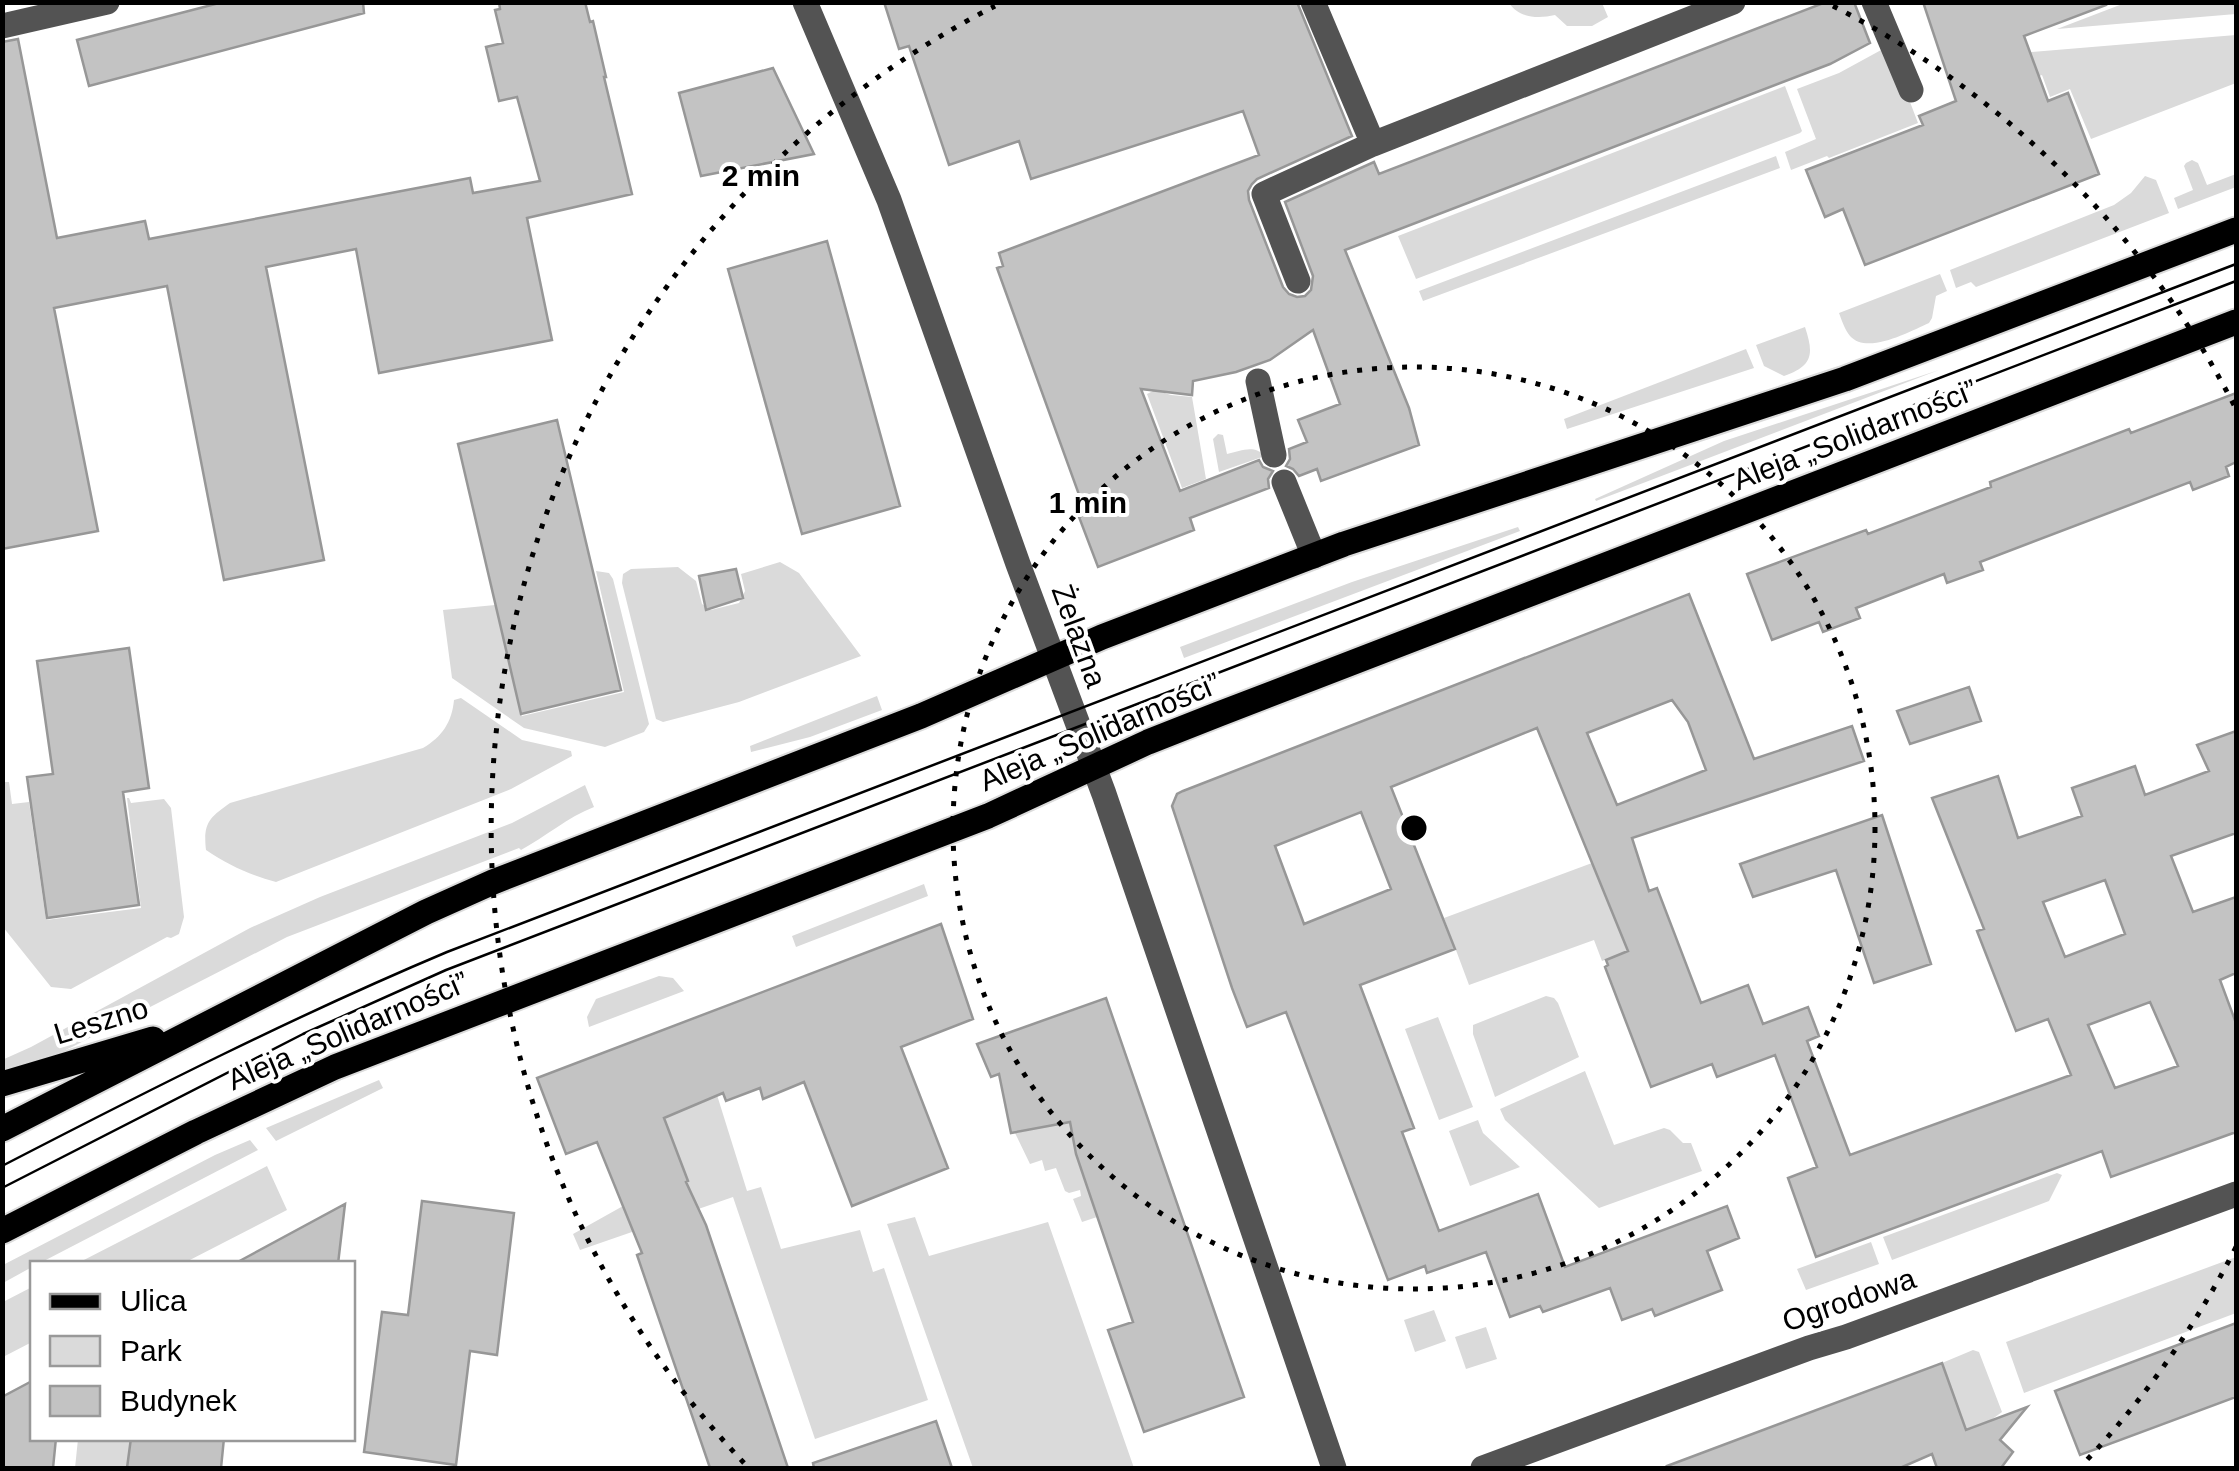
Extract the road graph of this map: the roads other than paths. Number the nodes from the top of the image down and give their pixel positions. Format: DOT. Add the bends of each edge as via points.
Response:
graph roads {
  1 [pos="108,2"];
  2 [pos="805,2"];
  3 [pos="1313,2"];
  4 [pos="1732,2"];
  5 [pos="1874,2"];
  6 [pos="2,26"];
  7 [pos="1911,90"];
  8 [pos="1373,144"];
  9 [pos="2236,230"];
  10 [pos="1298,280"];
  11 [pos="2236,322"];
  12 [pos="1258,381"];
  13 [pos="1274,454"];
  14 [pos="1284,482"];
  15 [pos="1314,556"];
  16 [pos="1053,659"];
  17 [pos="1094,768"];
  18 [pos="220,1018"];
  19 [pos="2,1084"];
  20 [pos="2,1129"];
  21 [pos="2236,1194"];
  22 [pos="2,1232"];
  23 [pos="1334,1468"];
  24 [pos="1483,1468"];
  1 -- 6 [label="street"];
  2 -- 16 [label="street, Żelazna" via="888,200"];
  3 -- 8 [label="street"];
  4 -- 8 [label="street"];
  5 -- 7 [label="street"];
  8 -- 10 [label="street" via="1264,194"];
  9 -- 15 [label="main road, Aleja „Solidarności”" via="1885,365"];
  11 -- 17 [label="main road, Aleja „Solidarności”"];
  12 -- 13 [label="street"];
  14 -- 15 [label="street"];
  15 -- 16 [label="main road, Aleja „Solidarności”"];
  16 -- 17 [label="street, Żelazna"];
  16 -- 18 [label="main road, Aleja „Solidarności”" via="466,893"];
  17 -- 22 [label="main road, Aleja „Solidarności”" via="988,816 335,1067"];
  17 -- 23 [label="street, Żelazna"];
  18 -- 19 [label="main road, Leszno"];
  18 -- 20 [label="main road, Aleja „Solidarności”"];
  21 -- 24 [label="street, Ogrodowa"];
}
